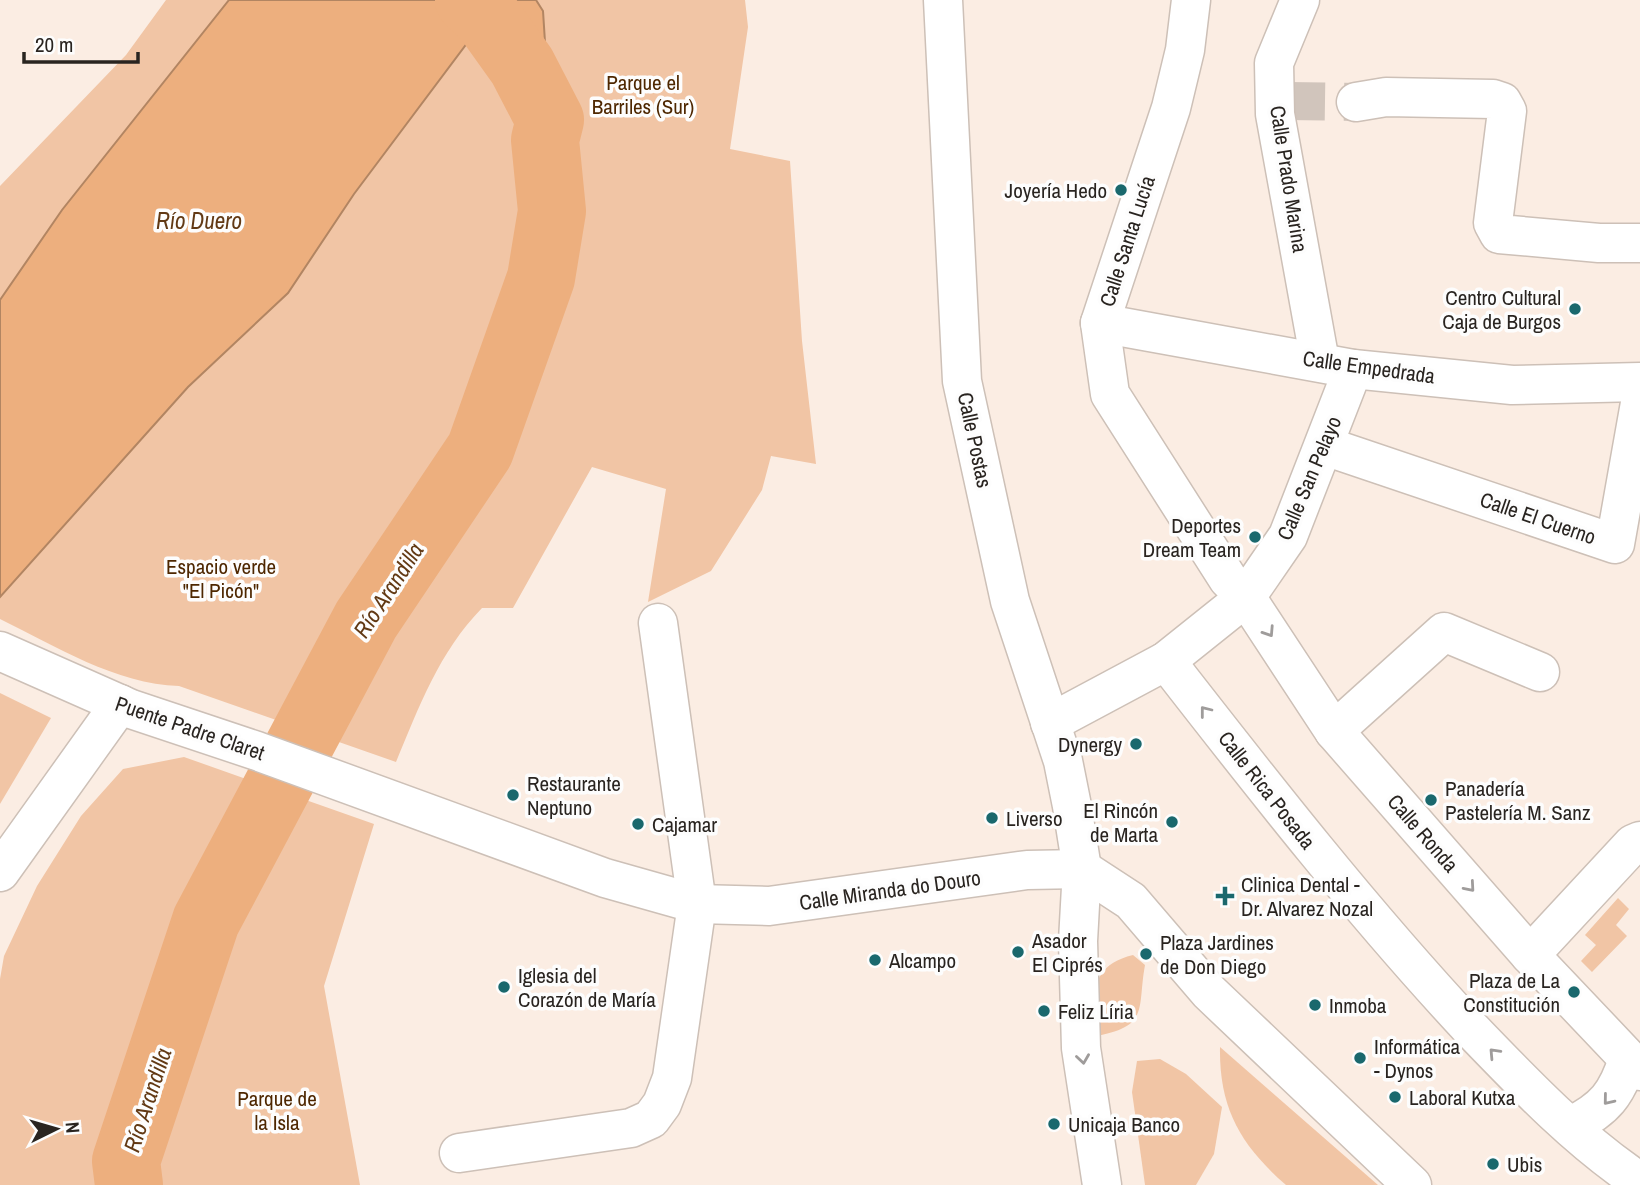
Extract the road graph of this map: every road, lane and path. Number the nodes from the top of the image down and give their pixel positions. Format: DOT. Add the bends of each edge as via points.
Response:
graph roads {
  1 [pos="943,0"];
  2 [pos="1191,0"];
  3 [pos="1300,0"];
  4 [pos="1356,102"];
  5 [pos="1640,243"];
  6 [pos="1100,323"];
  7 [pos="1337,365"];
  8 [pos="1640,382"];
  9 [pos="1640,403"];
  10 [pos="1325,446"];
  11 [pos="1237,588"];
  12 [pos="658,623"];
  13 [pos="0,651"];
  14 [pos="1166,661"];
  15 [pos="1540,672"];
  16 [pos="120,704"];
  17 [pos="1050,723"];
  18 [pos="1334,731"];
  19 [pos="384,797"];
  20 [pos="1640,841"];
  21 [pos="1082,869"];
  22 [pos="0,872"];
  23 [pos="697,904"];
  24 [pos="1530,955"];
  25 [pos="1634,1065"];
  26 [pos="1571,1126"];
  27 [pos="459,1153"];
  28 [pos="1637,1180"];
  29 [pos="1102,1185"];
  30 [pos="1412,1185"];
  1 -- 17 [label="street, Calle Postas" via="962,381 1010,601"];
  2 -- 6 [label="street, Calle Santa Lucía" via="1171,108"];
  3 -- 7 [label="street, Calle Prado Marina" via="1274,63"];
  4 -- 5 [label="street" via="1386,97 1493,99 1502,103 1507,111 1495,230 1599,243"];
  6 -- 7 [label="street, Calle Empedrada"];
  6 -- 11 [label="street, Calle Santa Lucía" via="1110,394"];
  7 -- 8 [label="street, Calle Empedrada" via="1512,385"];
  7 -- 10 [label="street, Calle San Pelayo"];
  9 -- 10 [label="street, Calle El Cuerno" via="1615,544"];
  10 -- 11 [label="street, Calle San Pelayo" via="1288,536"];
  11 -- 14 [label="street, Calle San Pelayo"];
  11 -- 18 [label="street, Calle Ronda, one-way"];
  12 -- 23 [label="street"];
  13 -- 16 [label="street, Puente Padre Claret"];
  14 -- 17 [label="street, Calle San Pelayo"];
  26 -- 14 [label="street, Calle Rica Posada, one-way" via="1530,1090 1339,881"];
  15 -- 18 [label="street" via="1444,632"];
  16 -- 19 [label="street, Puente Padre Claret"];
  16 -- 22 [label="street"];
  17 -- 21 [label="street, Calle Postas" via="1063,761"];
  18 -- 24 [label="street, Calle Ronda, one-way"];
  19 -- 23 [label="street, Calle Miranda do Douro" via="605,878"];
  20 -- 24 [label="street"];
  21 -- 23 [label="street, Calle Miranda do Douro" via="1027,870 769,906"];
  21 -- 29 [label="street, one-way" via="1078,941 1081,1048"];
  21 -- 30 [label="street" via="1130,901 1209,992"];
  23 -- 27 [label="street" via="672,1079 663,1104 650,1119 631,1128"];
  24 -- 25 [label="street, Calle Ronda"];
  25 -- 26 [label="street, one-way" via="1599,1111"];
  26 -- 28 [label="street, Calle Rica Posada"];
}
